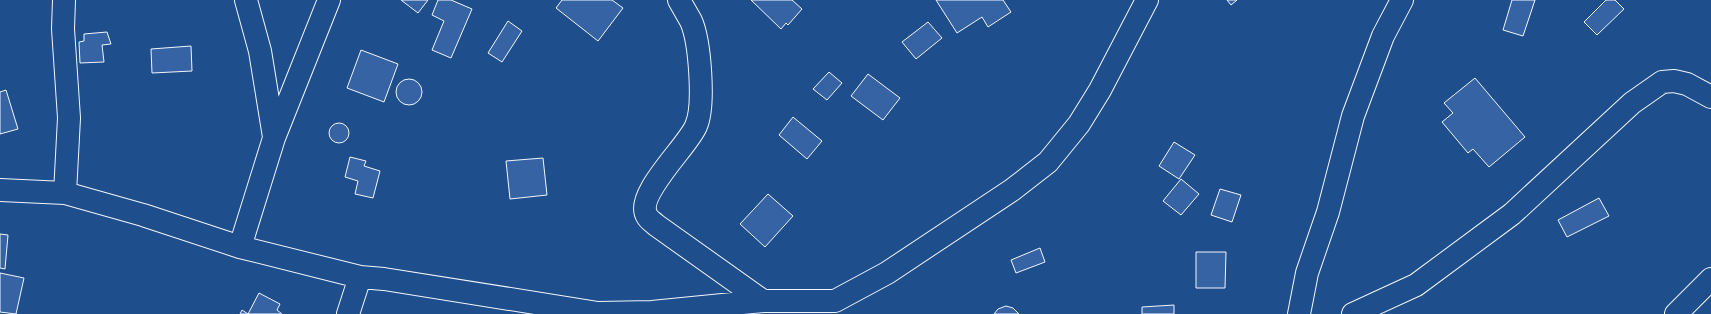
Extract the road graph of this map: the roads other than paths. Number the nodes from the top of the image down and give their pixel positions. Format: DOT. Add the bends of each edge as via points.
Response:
graph roads {
  1 [pos="64,0"];
  2 [pos="246,0"];
  3 [pos="329,0"];
  4 [pos="679,0"];
  5 [pos="1147,0"];
  6 [pos="1402,0"];
  7 [pos="1711,98"];
  8 [pos="274,138"];
  9 [pos="0,190"];
  10 [pos="65,193"];
  11 [pos="240,247"];
  12 [pos="360,277"];
  13 [pos="1711,280"];
  14 [pos="763,301"];
  15 [pos="838,307"];
  16 [pos="348,314"];
  17 [pos="1299,314"];
  18 [pos="1353,314"];
  19 [pos="1676,314"];
  1 -- 10 [label="street" via="69,118"];
  2 -- 8 [label="street" via="260,51"];
  3 -- 8 [label="street"];
  4 -- 14 [label="street" via="691,22 701,94 696,126 652,188 645,206 647,216"];
  5 -- 15 [label="street" via="1100,90 1079,124 1048,162 1012,190"];
  6 -- 17 [label="street" via="1383,36 1353,116 1328,212 1308,273"];
  7 -- 18 [label="street" via="1687,84 1662,82 1632,103 1512,214 1416,285"];
  8 -- 11 [label="street"];
  9 -- 10 [label="street"];
  10 -- 11 [label="street"];
  11 -- 12 [label="street"];
  12 -- 14 [label="street" via="598,313 652,312"];
  12 -- 16 [label="street"];
  13 -- 19 [label="street"];
  14 -- 15 [label="street"];
}
